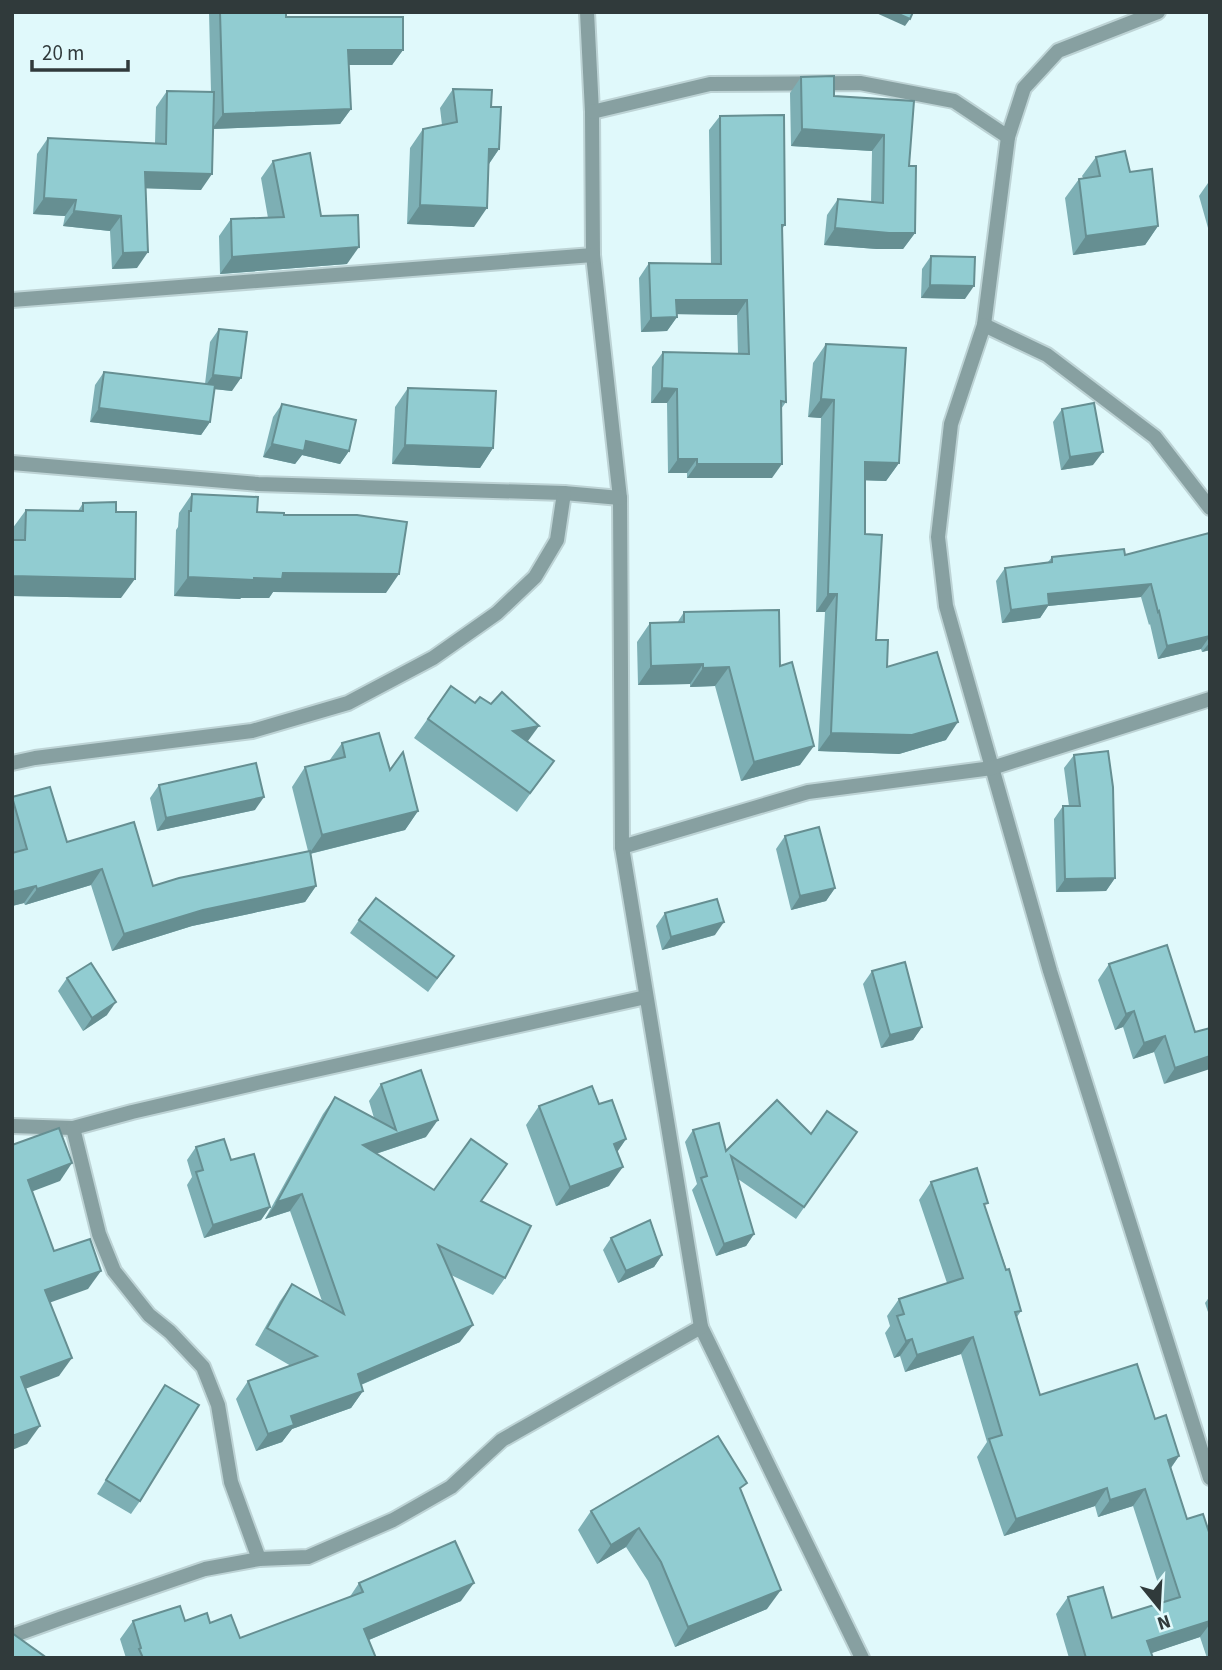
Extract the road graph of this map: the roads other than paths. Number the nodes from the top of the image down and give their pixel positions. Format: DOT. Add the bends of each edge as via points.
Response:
graph roads {
  1 [pos="587,12"];
  2 [pos="1158,12"];
  3 [pos="592,112"];
  4 [pos="1008,137"];
  5 [pos="593,255"];
  6 [pos="12,300"];
  7 [pos="984,325"];
  8 [pos="12,463"];
  9 [pos="564,493"];
  10 [pos="620,498"];
  11 [pos="1210,508"];
  12 [pos="1210,699"];
  13 [pos="12,764"];
  14 [pos="992,768"];
  15 [pos="622,847"];
  16 [pos="646,997"];
  17 [pos="12,1126"];
  18 [pos="73,1128"];
  19 [pos="701,1326"];
  20 [pos="1210,1478"];
  21 [pos="259,1559"];
  22 [pos="12,1636"];
  23 [pos="862,1658"];
  1 -- 3 [label="street"];
  2 -- 4 [label="street" via="1058,51 1024,88"];
  3 -- 4 [label="street" via="710,85 860,83 954,101"];
  3 -- 5 [label="street"];
  4 -- 7 [label="street"];
  5 -- 6 [label="street"];
  5 -- 10 [label="street"];
  7 -- 11 [label="street" via="1047,355 1155,437"];
  7 -- 14 [label="street" via="951,424 938,537 946,606"];
  8 -- 9 [label="street" via="257,484"];
  9 -- 10 [label="street"];
  9 -- 13 [label="street" via="557,540 535,578 497,612 433,657 348,703 252,732"];
  10 -- 15 [label="street"];
  12 -- 14 [label="street"];
  14 -- 15 [label="street" via="808,792"];
  14 -- 20 [label="street" via="1050,971"];
  15 -- 16 [label="street"];
  16 -- 18 [label="street"];
  16 -- 19 [label="street"];
  17 -- 18 [label="street"];
  18 -- 21 [label="street" via="99,1234 114,1271 149,1315 203,1367 218,1405 231,1482"];
  19 -- 21 [label="street" via="502,1440 451,1487 393,1520 308,1557"];
  19 -- 23 [label="street"];
  21 -- 22 [label="street" via="205,1569"];
}
